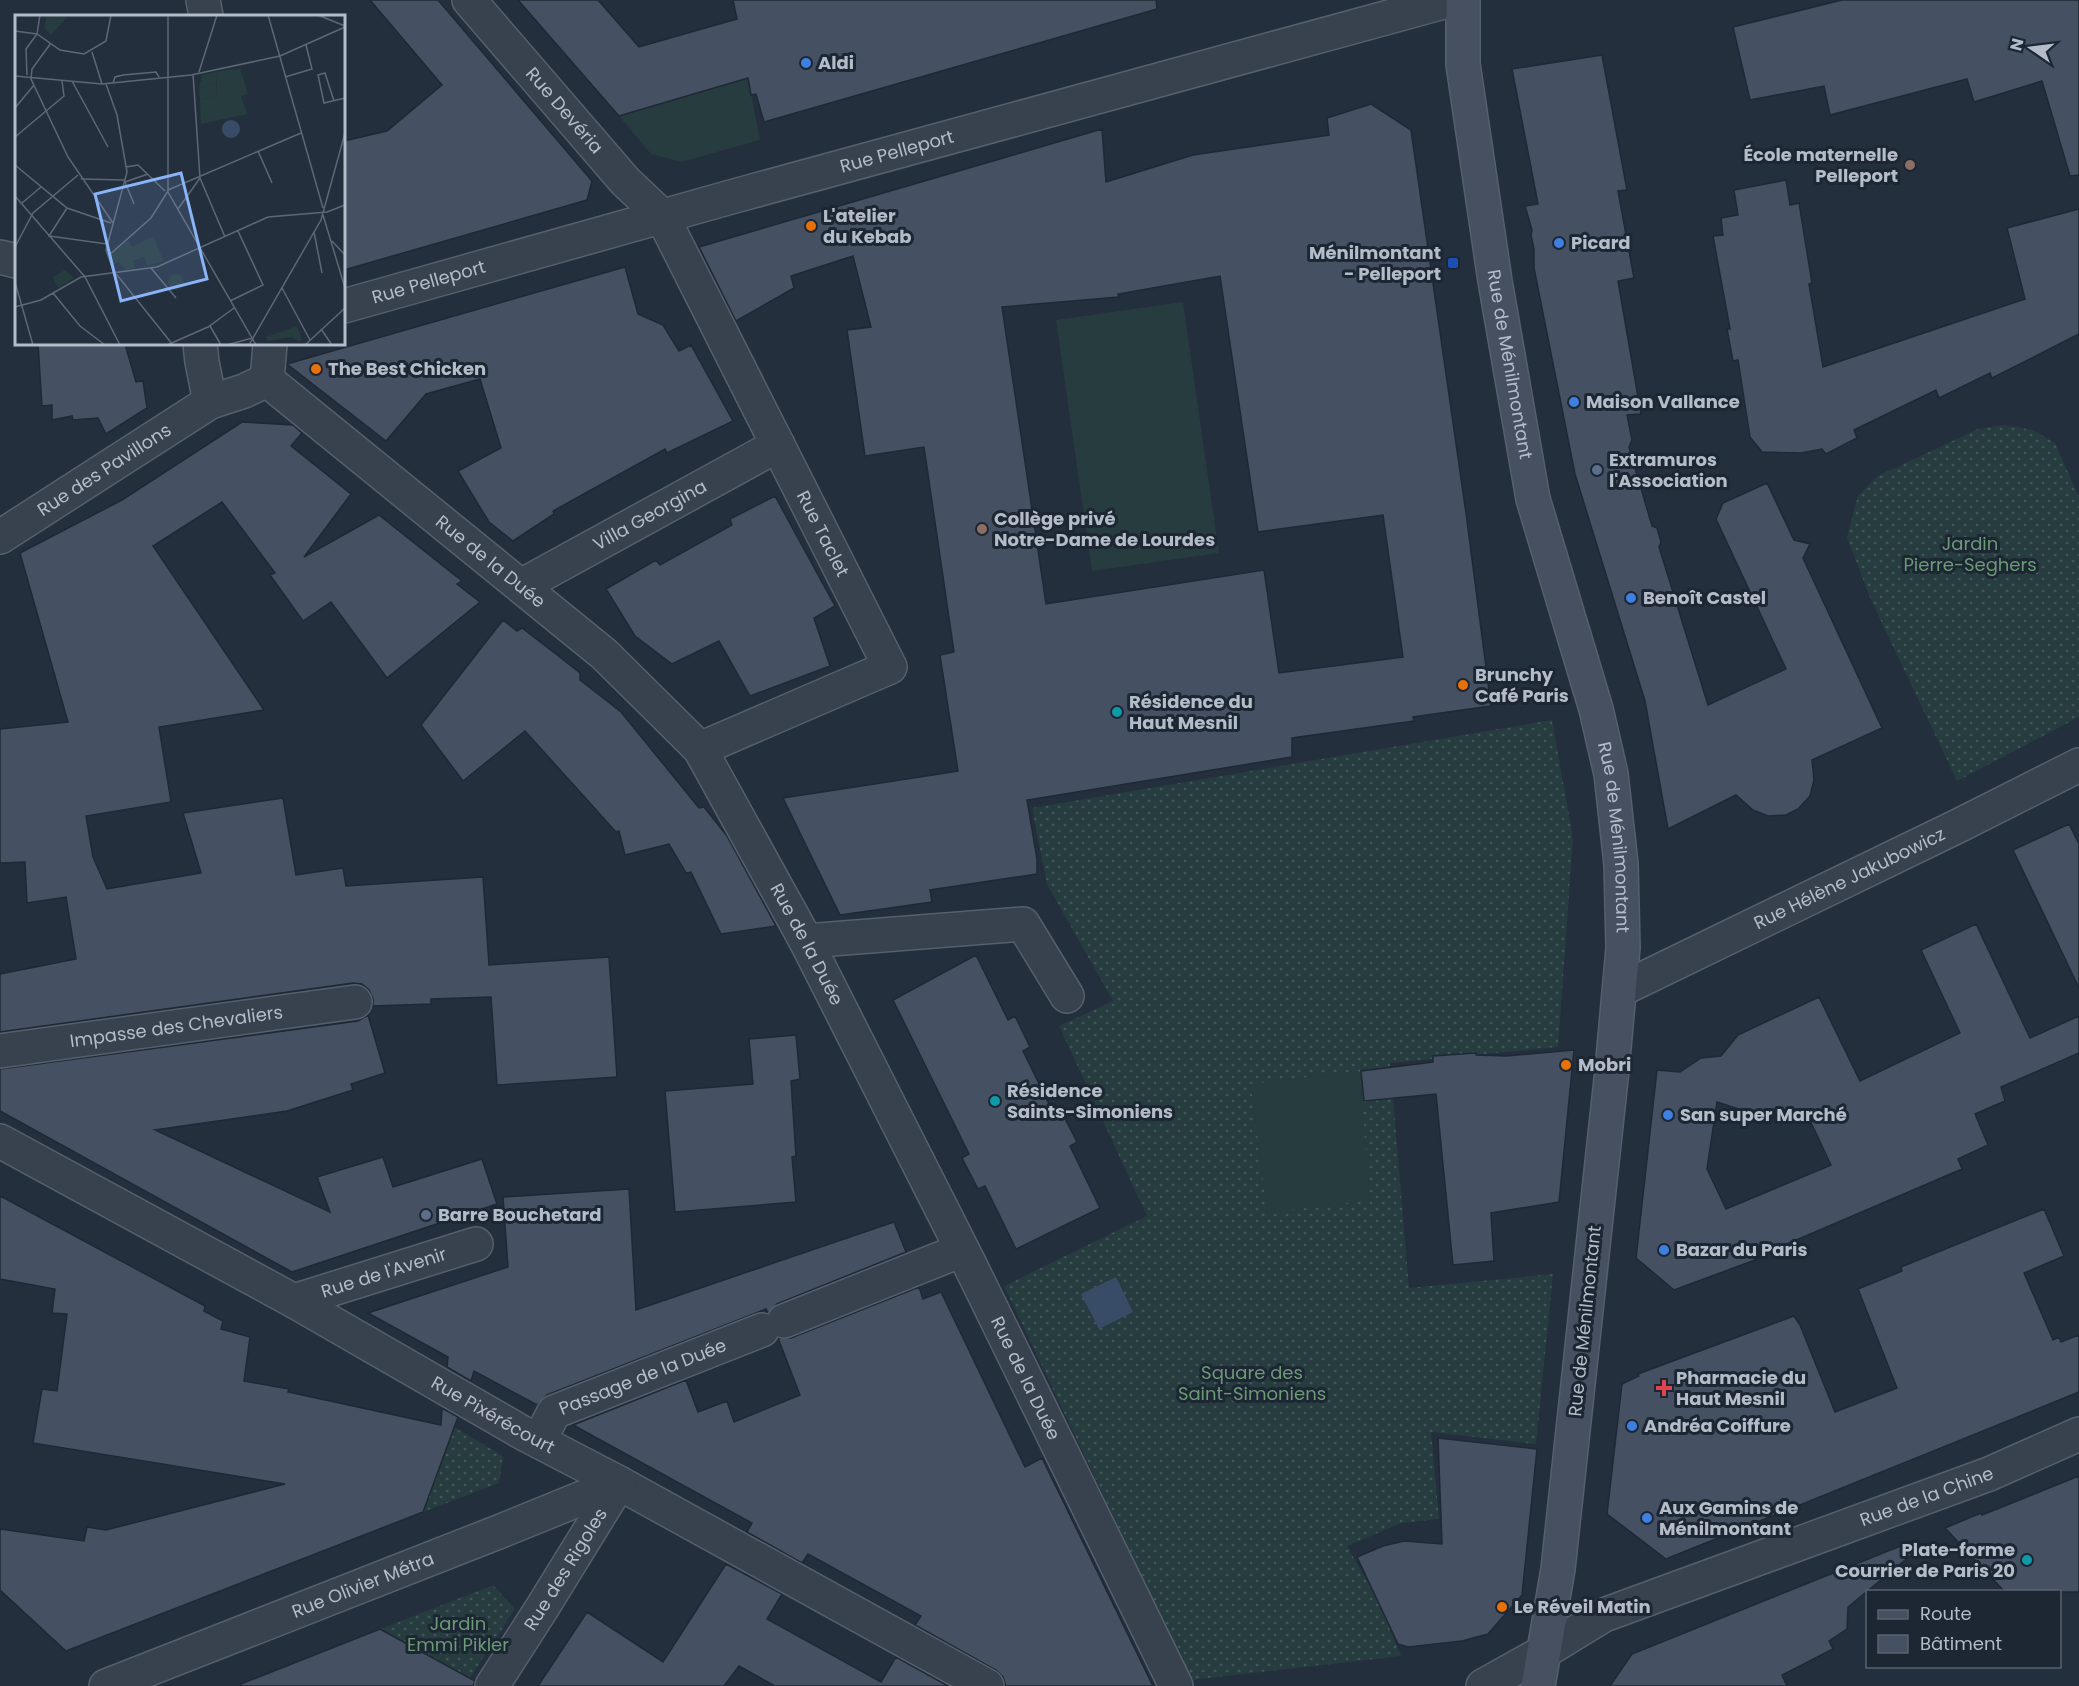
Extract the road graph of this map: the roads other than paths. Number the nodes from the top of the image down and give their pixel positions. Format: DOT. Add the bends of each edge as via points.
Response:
graph roads {
  1 [pos="203,0"];
  2 [pos="469,0"];
  3 [pos="1451,0"];
  4 [pos="1463,0"];
  5 [pos="206,15"];
  6 [pos="662,216"];
  7 [pos="0,257"];
  8 [pos="15,261"];
  9 [pos="345,306"];
  10 [pos="200,345"];
  11 [pos="270,345"];
  12 [pos="267,380"];
  13 [pos="210,402"];
  14 [pos="778,445"];
  15 [pos="0,537"];
  16 [pos="521,586"];
  17 [pos="700,750"];
  18 [pos="2079,765"];
  19 [pos="806,941"];
  20 [pos="1620,990"];
  21 [pos="1067,996"];
  22 [pos="355,1002"];
  23 [pos="0,1051"];
  24 [pos="0,1141"];
  25 [pos="476,1244"];
  26 [pos="962,1250"];
  27 [pos="294,1301"];
  28 [pos="2079,1434"];
  29 [pos="539,1441"];
  30 [pos="619,1483"];
  31 [pos="1542,1653"];
  32 [pos="976,1684"];
  33 [pos="106,1686"];
  34 [pos="492,1686"];
  35 [pos="1176,1686"];
  36 [pos="1483,1686"];
  37 [pos="1538,1686"];
  1 -- 5 [label="street"];
  2 -- 6 [label="street, Rue Devéria" via="625,181"];
  3 -- 6 [label="street, Rue Pelleport"];
  4 -- 20 [label="street, Rue de Ménilmontant" via="1463,64 1533,499 1596,709 1611,774 1621,864"];
  6 -- 9 [label="street, Rue Pelleport"];
  6 -- 14 [label="street, Rue Taclet"];
  7 -- 8 [label="street"];
  10 -- 13 [label="street"];
  11 -- 12 [label="street"];
  12 -- 13 [label="street, Rue des Pavillons"];
  12 -- 16 [label="street, Rue de la Duée"];
  13 -- 15 [label="street, Rue des Pavillons"];
  14 -- 16 [label="street, Villa Georgina"];
  14 -- 17 [label="street, Rue Taclet" via="890,667"];
  16 -- 17 [label="street, Rue de la Duée" via="604,654"];
  17 -- 19 [label="street, Rue de la Duée"];
  18 -- 20 [label="street, Rue Hélène Jakubowicz"];
  19 -- 21 [label="street" via="1023,924"];
  19 -- 26 [label="street, Rue de la Duée"];
  20 -- 31 [label="street, Rue de Ménilmontant" via="1558,1569"];
  22 -- 23 [label="street, Impasse des Chevaliers"];
  24 -- 27 [label="street, Rue Pixérécourt"];
  25 -- 27 [label="street, Rue de l'Avenir"];
  26 -- 29 [label="street, Passage de la Duée" via="554,1412"];
  26 -- 35 [label="street, Rue de la Duée"];
  27 -- 29 [label="street, Rue Pixérécourt"];
  28 -- 31 [label="street, Rue de la Chine" via="1989,1474 1604,1615"];
  29 -- 30 [label="street, Rue Pixérécourt"];
  30 -- 32 [label="street, Rue Pixérécourt"];
  30 -- 33 [label="street, Rue Olivier Métra"];
  30 -- 34 [label="street, Rue des Rigoles"];
  31 -- 36 [label="street"];
  31 -- 37 [label="street, Rue de Ménilmontant"];
}
